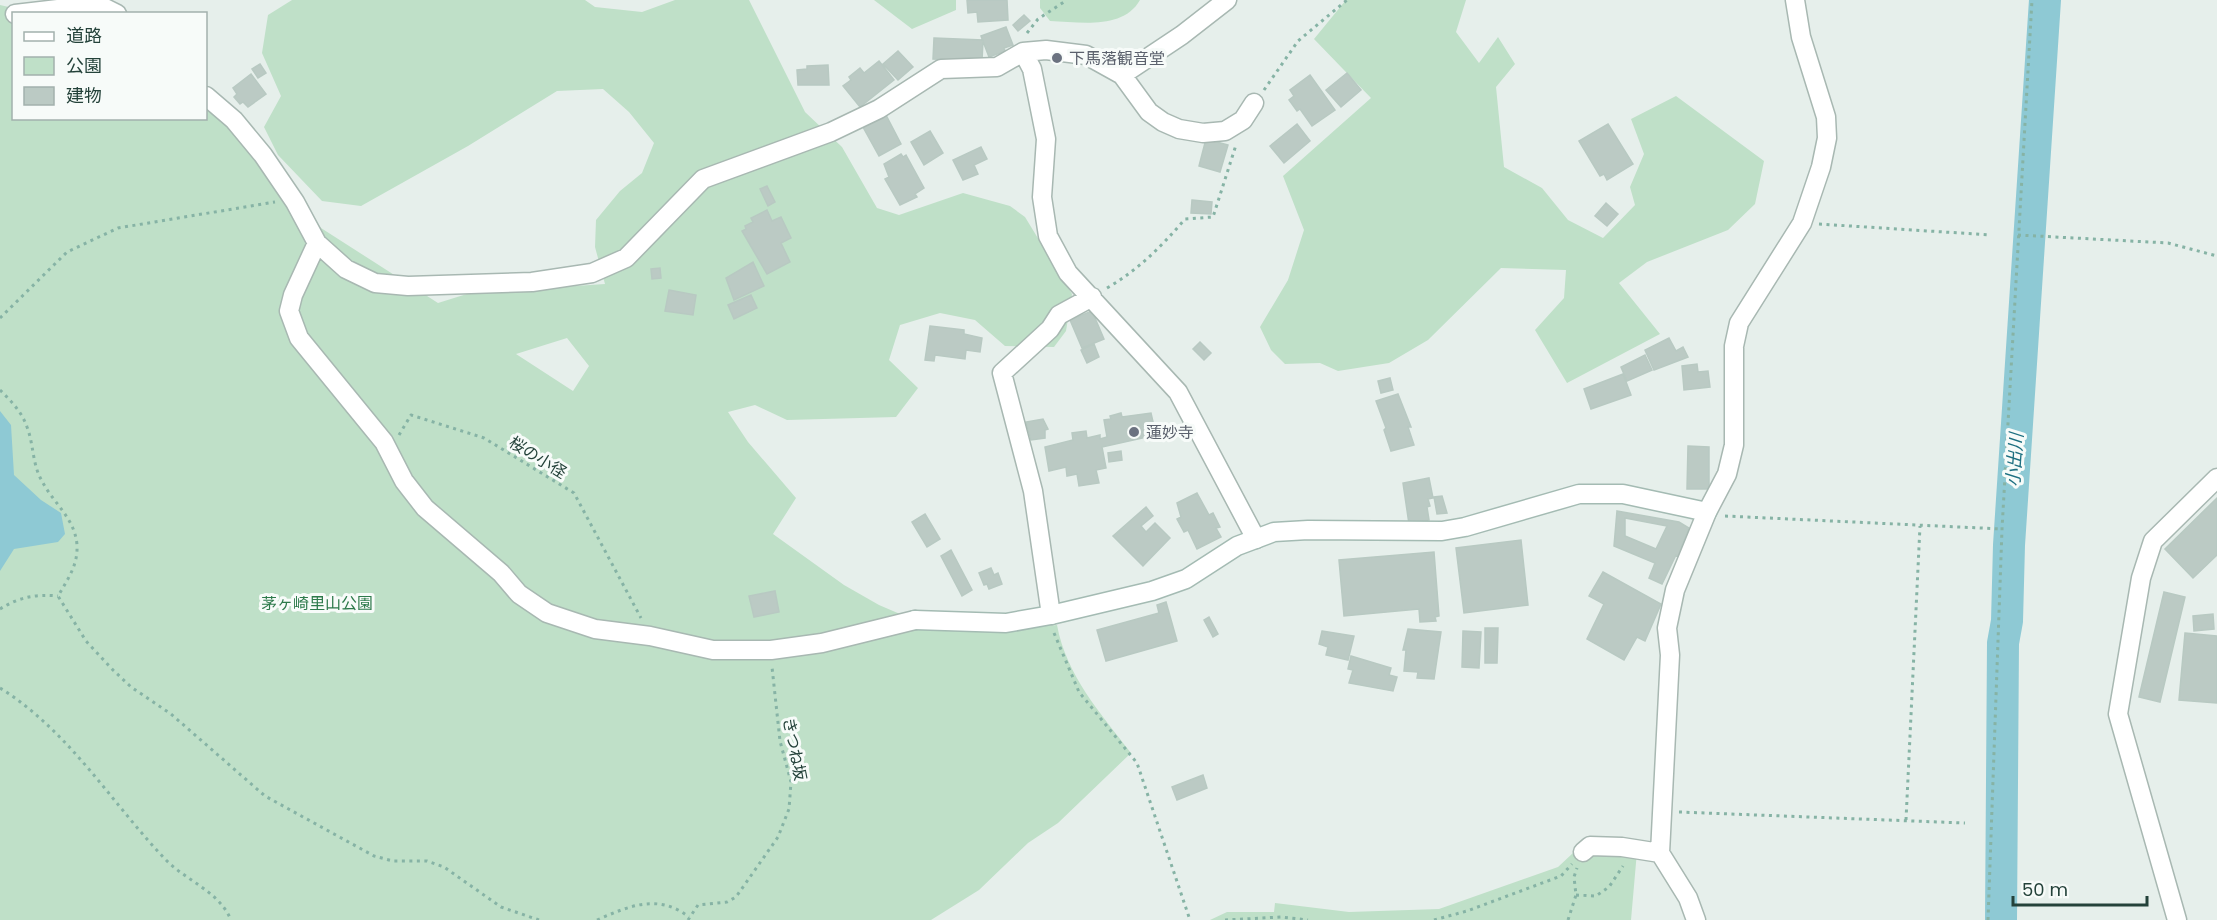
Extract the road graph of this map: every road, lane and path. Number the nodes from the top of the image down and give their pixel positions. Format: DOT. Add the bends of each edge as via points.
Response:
graph roads {
  1 [pos="1067,0"];
  2 [pos="1227,0"];
  3 [pos="1347,0"];
  4 [pos="1795,0"];
  5 [pos="2032,0"];
  6 [pos="42,12"];
  7 [pos="113,12"];
  8 [pos="1023,52"];
  9 [pos="1122,75"];
  10 [pos="207,97"];
  11 [pos="1254,104"];
  12 [pos="1243,120"];
  13 [pos="295,202"];
  14 [pos="1802,223"];
  15 [pos="1991,235"];
  16 [pos="2018,236"];
  17 [pos="316,243"];
  18 [pos="2217,256"];
  19 [pos="1092,297"];
  20 [pos="0,318"];
  21 [pos="0,390"];
  22 [pos="390,452"];
  23 [pos="2217,478"];
  24 [pos="1707,512"];
  25 [pos="1920,526"];
  26 [pos="2002,529"];
  27 [pos="1256,539"];
  28 [pos="58,596"];
  29 [pos="0,609"];
  30 [pos="1051,615"];
  31 [pos="650,636"];
  32 [pos="771,650"];
  33 [pos="0,688"];
  34 [pos="1661,811"];
  35 [pos="1906,821"];
  36 [pos="1965,823"];
  37 [pos="1622,847"];
  38 [pos="1583,852"];
  39 [pos="1660,853"];
  40 [pos="1576,895"];
  41 [pos="1281,918"];
  42 [pos="688,919"];
  43 [pos="231,920"];
  44 [pos="539,920"];
  45 [pos="597,920"];
  46 [pos="1190,920"];
  47 [pos="1225,920"];
  48 [pos="1308,920"];
  49 [pos="1434,920"];
  50 [pos="1568,920"];
  51 [pos="1696,920"];
  52 [pos="1988,920"];
  53 [pos="2177,920"];
  1 -- 8 [label="path" via="1026,33"];
  2 -- 9 [label="street"];
  3 -- 11 [label="path" via="1298,42"];
  4 -- 14 [label="street" via="1801,37 1826,117 1827,138"];
  5 -- 16 [label="path"];
  6 -- 7 [label="street" via="82,6"];
  8 -- 9 [label="street" via="1046,50 1086,55"];
  8 -- 17 [label="street" via="997,67 941,69 879,109 831,132 703,179 626,258 592,273 532,282 408,286 365,278 346,269"];
  8 -- 19 [label="street" via="1032,69 1046,139 1042,197 1048,236 1068,273"];
  9 -- 12 [label="street" via="1149,112 1179,129 1225,131"];
  10 -- 13 [label="street" via="234,120"];
  11 -- 12 [label="street"];
  12 -- 19 [label="path" via="1213,217 1185,219 1158,251"];
  13 -- 17 [label="street"];
  13 -- 20 [label="path" via="270,202 118,228 67,252"];
  14 -- 15 [label="path"];
  14 -- 24 [label="street" via="1738,323 1734,346 1734,445 1727,474"];
  16 -- 18 [label="path" via="2168,243"];
  16 -- 26 [label="path"];
  17 -- 22 [label="street" via="292,295 289,310 293,325 299,338"];
  19 -- 27 [label="street" via="1178,392"];
  19 -- 30 [label="street" via="1059,315 1050,329 1002,373 1033,491"];
  21 -- 28 [label="path" via="28,428 42,481 73,527 75,567"];
  22 -- 31 [label="street" via="404,481 425,508 501,573 519,594 547,613 595,629"];
  22 -- 31 [label="path, 桜の小径" via="411,415 484,438 574,493"];
  23 -- 53 [label="street" via="2154,541 2141,578 2118,714"];
  24 -- 25 [label="path" via="1729,517"];
  24 -- 27 [label="street" via="1623,494 1579,494 1442,531 1308,530 1274,532"];
  24 -- 34 [label="street" via="1676,590 1667,628 1670,655"];
  25 -- 26 [label="path"];
  25 -- 35 [label="path"];
  26 -- 52 [label="path"];
  27 -- 30 [label="street" via="1237,546 1186,579"];
  28 -- 29 [label="path" via="25,597"];
  28 -- 44 [label="path" via="86,641 113,670 171,714 265,796 374,856 393,861 426,861 444,867 501,907"];
  30 -- 32 [label="street" via="1006,623 915,620 822,643"];
  30 -- 46 [label="path" via="1055,641 1079,692 1137,763"];
  31 -- 32 [label="street" via="713,650"];
  32 -- 42 [label="path, きつね坂" via="780,741 791,782 789,809 778,837 736,897 727,902 698,905"];
  33 -- 43 [label="path" via="33,711 67,744 165,859 214,896"];
  34 -- 35 [label="path"];
  34 -- 39 [label="street"];
  35 -- 36 [label="path"];
  37 -- 38 [label="street" via="1590,846"];
  37 -- 39 [label="street"];
  37 -- 40 [label="path" via="1625,859 1609,886 1596,896"];
  38 -- 40 [label="path" via="1574,877"];
  38 -- 49 [label="path" via="1561,876"];
  39 -- 51 [label="street" via="1688,898"];
  40 -- 50 [label="path"];
  41 -- 47 [label="path"];
  41 -- 48 [label="path"];
  42 -- 45 [label="path" via="679,910 645,902"];
}
